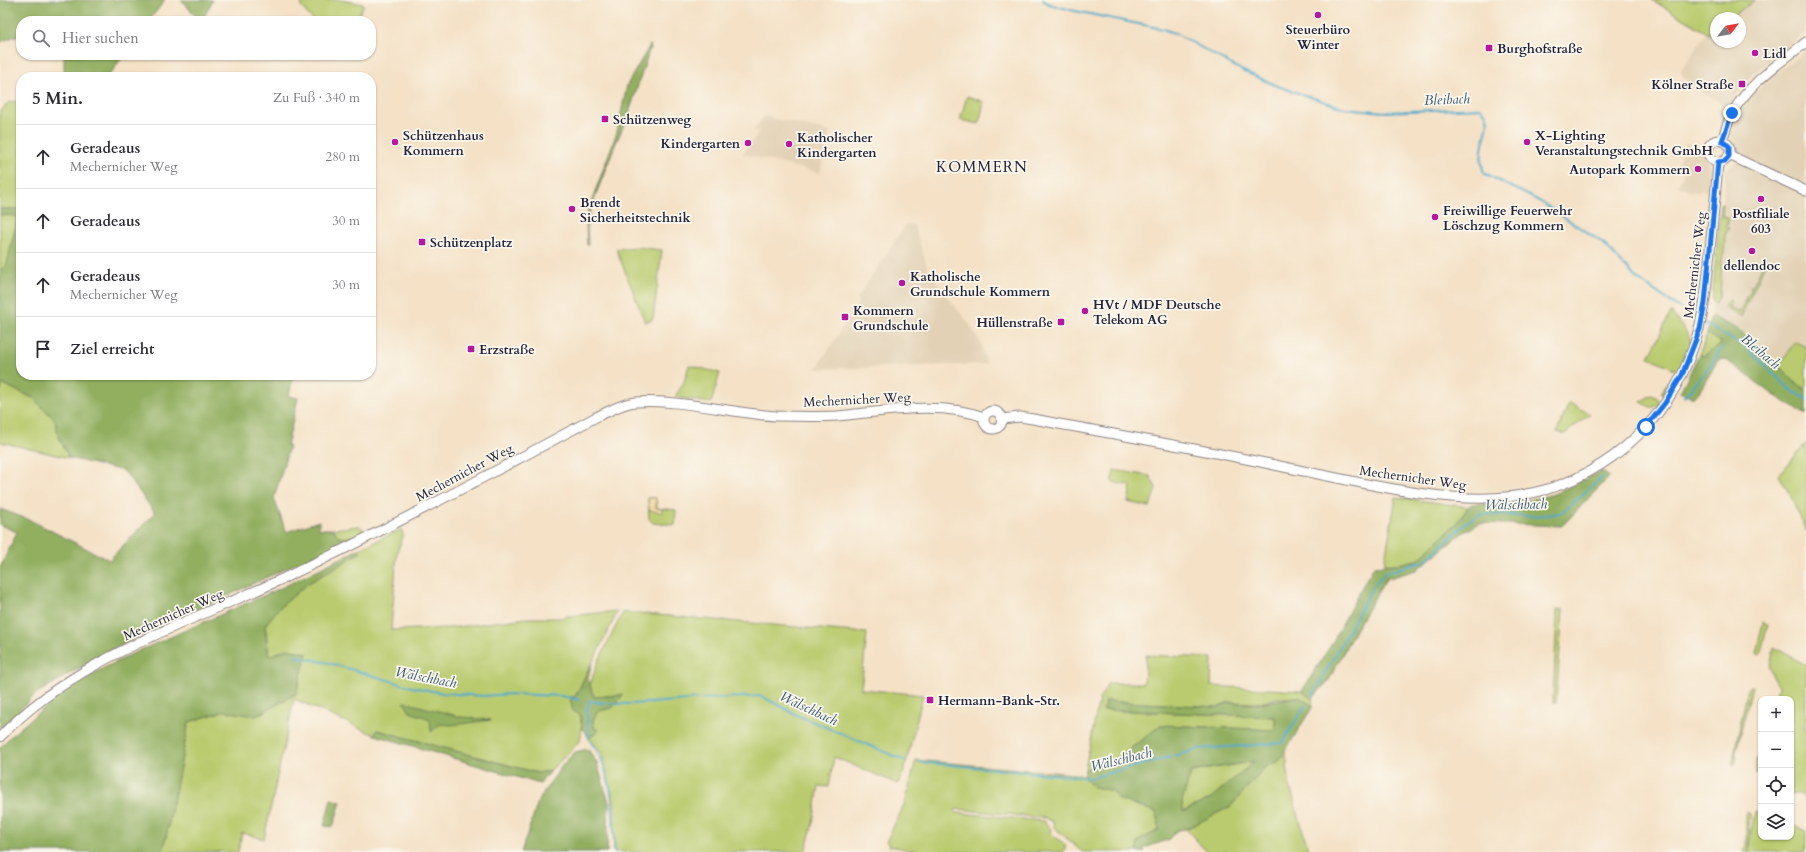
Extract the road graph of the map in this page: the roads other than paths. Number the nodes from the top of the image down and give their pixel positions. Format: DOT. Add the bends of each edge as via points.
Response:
graph roads {
  1 [pos="1806,42"];
  2 [pos="1722,141"];
  3 [pos="1729,156"];
  4 [pos="1718,162"];
  5 [pos="1806,191"];
  6 [pos="0,737"];
  1 -- 2 [label="street" via="1769,70 1751,88 1732,113"];
  2 -- 3 [label="street" via="1729,146"];
  2 -- 4 [label="street" via="1715,142 1709,150 1712,159"];
  3 -- 4 [label="street" via="1725,161"];
  3 -- 5 [label="street"];
  4 -- 6 [label="street, Mechernicher Weg" via="1700,329 1691,355 1675,387 1651,423 1634,440 1608,460 1577,478 1544,490 1504,498 1465,499 1424,494 1040,420 1020,417 1001,419 999,426 993,429 987,426 984,417 963,410 887,410 837,416 778,416 676,402 629,403 596,417 356,543 256,591 133,645 89,668 25,713"];
}
